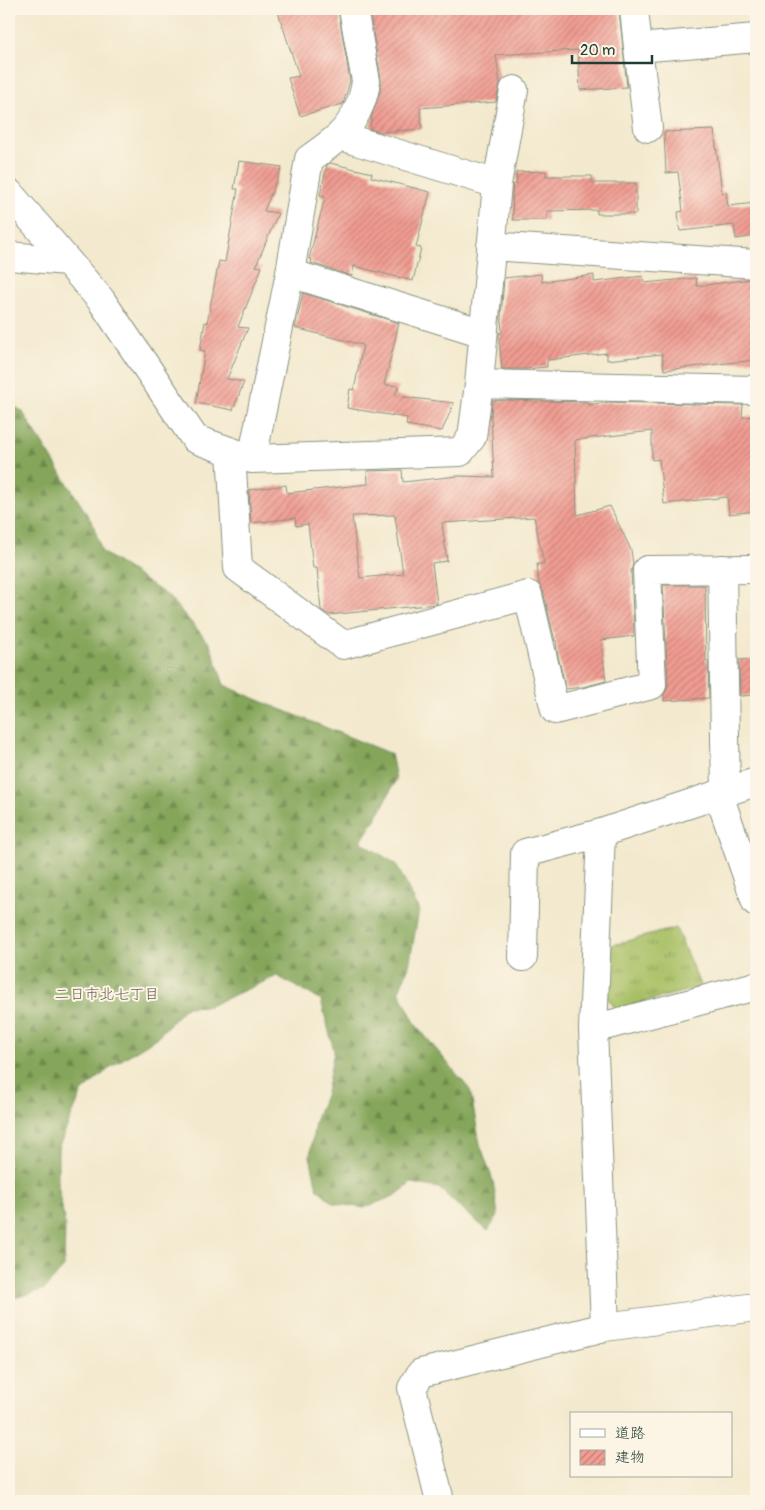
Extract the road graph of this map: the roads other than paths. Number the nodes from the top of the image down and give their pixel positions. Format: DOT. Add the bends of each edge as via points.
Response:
graph roads {
  1 [pos="353,9"];
  2 [pos="634,9"];
  3 [pos="756,38"];
  4 [pos="638,48"];
  5 [pos="514,90"];
  6 [pos="648,128"];
  7 [pos="340,136"];
  8 [pos="497,184"];
  9 [pos="9,193"];
  10 [pos="491,246"];
  11 [pos="9,256"];
  12 [pos="67,261"];
  13 [pos="756,264"];
  14 [pos="290,273"];
  15 [pos="483,333"];
  16 [pos="479,384"];
  17 [pos="756,390"];
  18 [pos="241,455"];
  19 [pos="722,569"];
  20 [pos="756,569"];
  21 [pos="756,782"];
  22 [pos="722,794"];
  23 [pos="601,833"];
  24 [pos="756,902"];
  25 [pos="523,957"];
  26 [pos="756,986"];
  27 [pos="593,1029"];
  28 [pos="756,1307"];
  29 [pos="605,1327"];
  30 [pos="440,1501"];
  1 -- 7 [label="street" via="365,91 357,112"];
  2 -- 4 [label="street"];
  3 -- 4 [label="street"];
  4 -- 6 [label="street"];
  5 -- 8 [label="street"];
  7 -- 8 [label="street"];
  7 -- 14 [label="street" via="309,159"];
  8 -- 10 [label="street"];
  9 -- 12 [label="street"];
  10 -- 13 [label="street"];
  10 -- 15 [label="street"];
  11 -- 12 [label="street"];
  12 -- 18 [label="street" via="101,300 195,439"];
  14 -- 15 [label="street"];
  14 -- 18 [label="street"];
  15 -- 16 [label="street"];
  16 -- 17 [label="street"];
  16 -- 18 [label="street" via="472,437 460,452"];
  18 -- 19 [label="street" via="238,568 343,645 528,595 555,710 652,685 647,570"];
  19 -- 20 [label="street"];
  19 -- 22 [label="street"];
  21 -- 22 [label="street"];
  22 -- 23 [label="street"];
  22 -- 24 [label="street"];
  23 -- 25 [label="street" via="525,853"];
  23 -- 27 [label="street"];
  26 -- 27 [label="street"];
  27 -- 29 [label="street"];
  28 -- 29 [label="street"];
  29 -- 30 [label="street" via="421,1373 412,1388"];
}
